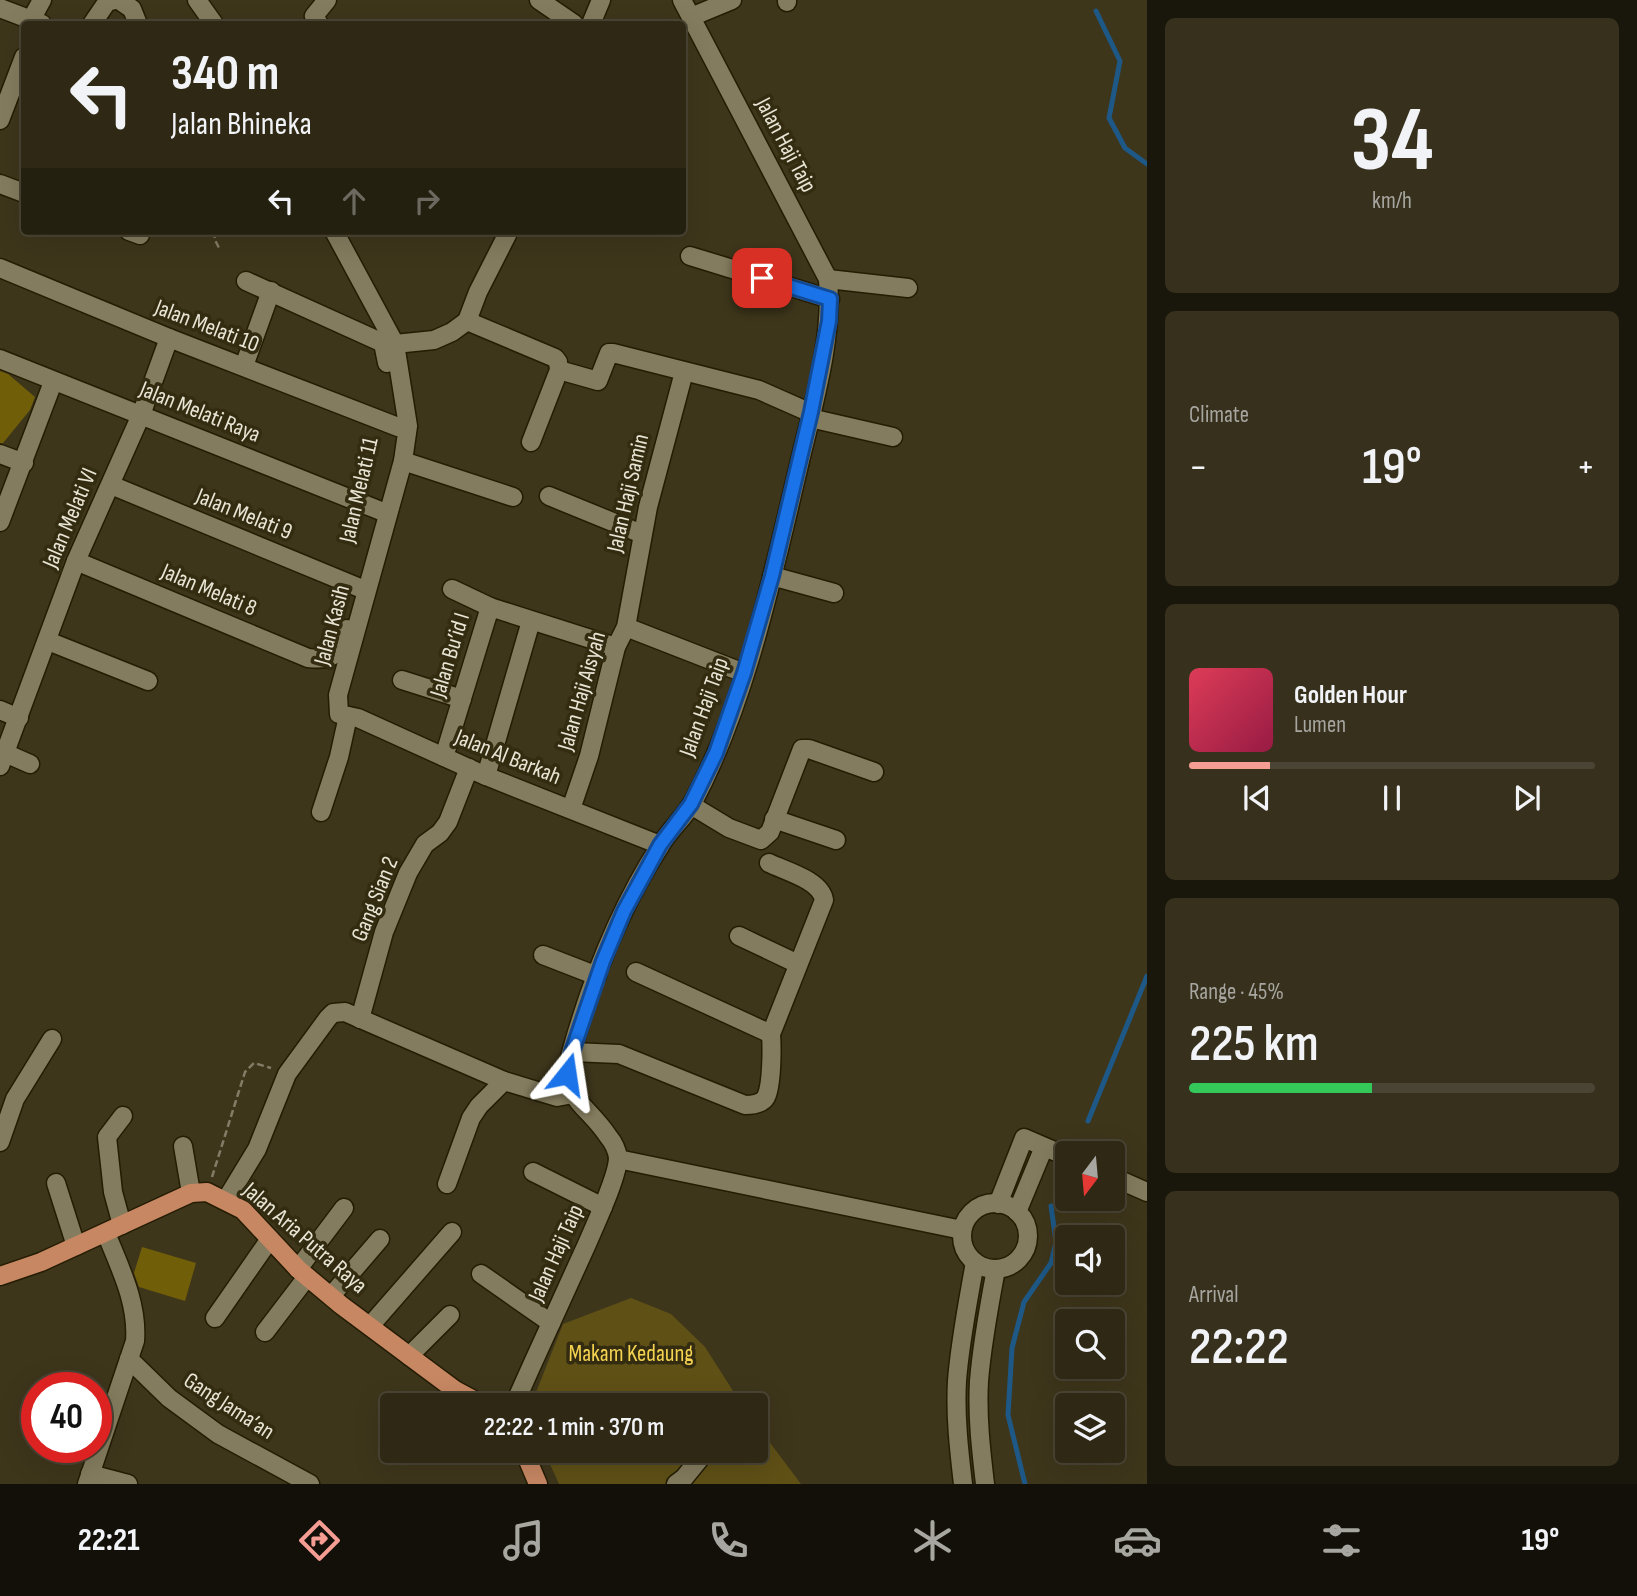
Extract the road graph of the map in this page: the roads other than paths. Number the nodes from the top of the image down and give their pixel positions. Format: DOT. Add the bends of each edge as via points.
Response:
graph roads {
  1 [pos="42,0"];
  2 [pos="117,0"];
  3 [pos="197,0"];
  4 [pos="327,0"];
  5 [pos="539,0"];
  6 [pos="601,0"];
  7 [pos="682,0"];
  8 [pos="732,0"];
  9 [pos="0,8"];
  10 [pos="691,18"];
  11 [pos="32,21"];
  12 [pos="37,21"];
  13 [pos="94,21"];
  14 [pos="137,21"];
  15 [pos="212,21"];
  16 [pos="316,21"];
  17 [pos="570,21"];
  18 [pos="592,21"];
  19 [pos="21,65"];
  20 [pos="8,101"];
  21 [pos="21,107"];
  22 [pos="0,120"];
  23 [pos="0,184"];
  24 [pos="21,192"];
  25 [pos="336,235"];
  26 [pos="507,235"];
  27 [pos="690,256"];
  28 [pos="0,268"];
  29 [pos="828,279"];
  30 [pos="246,281"];
  31 [pos="908,288"];
  32 [pos="271,291"];
  33 [pos="830,299"];
  34 [pos="467,321"];
  35 [pos="169,338"];
  36 [pos="395,344"];
  37 [pos="0,359"];
  38 [pos="244,366"];
  39 [pos="559,370"];
  40 [pos="684,372"];
  41 [pos="53,382"];
  42 [pos="141,415"];
  43 [pos="810,415"];
  44 [pos="398,427"];
  45 [pos="893,437"];
  46 [pos="531,442"];
  47 [pos="0,454"];
  48 [pos="403,461"];
  49 [pos="24,463"];
  50 [pos="111,485"];
  51 [pos="549,496"];
  52 [pos="513,497"];
  53 [pos="381,511"];
  54 [pos="0,522"];
  55 [pos="642,534"];
  56 [pos="76,561"];
  57 [pos="772,576"];
  58 [pos="360,588"];
  59 [pos="452,589"];
  60 [pos="834,593"];
  61 [pos="490,607"];
  62 [pos="531,621"];
  63 [pos="626,627"];
  64 [pos="48,641"];
  65 [pos="616,647"];
  66 [pos="324,660"];
  67 [pos="744,673"];
  68 [pos="402,680"];
  69 [pos="148,681"];
  70 [pos="462,699"];
  71 [pos="0,710"];
  72 [pos="343,715"];
  73 [pos="19,718"];
  74 [pos="444,757"];
  75 [pos="3,759"];
  76 [pos="30,764"];
  77 [pos="477,772"];
  78 [pos="874,772"];
  79 [pos="691,804"];
  80 [pos="571,809"];
  81 [pos="321,812"];
  82 [pos="774,819"];
  83 [pos="836,840"];
  84 [pos="660,845"];
  85 [pos="769,863"];
  86 [pos="739,936"];
  87 [pos="543,955"];
  88 [pos="798,964"];
  89 [pos="636,972"];
  90 [pos="597,976"];
  91 [pos="360,1019"];
  92 [pos="771,1034"];
  93 [pos="52,1039"];
  94 [pos="572,1052"];
  95 [pos="504,1081"];
  96 [pos="573,1094"];
  97 [pos="122,1116"];
  98 [pos="0,1142"];
  99 [pos="183,1146"];
  100 [pos="1045,1147"];
  101 [pos="1055,1151"];
  102 [pos="618,1159"];
  103 [pos="533,1172"];
  104 [pos="1125,1182"];
  105 [pos="56,1183"];
  106 [pos="447,1184"];
  107 [pos="199,1192"];
  108 [pos="1147,1192"];
  109 [pos="226,1200"];
  110 [pos="998,1204"];
  111 [pos="603,1207"];
  112 [pos="344,1208"];
  113 [pos="1017,1212"];
  114 [pos="114,1229"];
  115 [pos="962,1230"];
  116 [pos="452,1232"];
  117 [pos="270,1239"];
  118 [pos="380,1239"];
  119 [pos="76,1246"];
  120 [pos="975,1262"];
  121 [pos="996,1269"];
  122 [pos="302,1273"];
  123 [pos="481,1274"];
  124 [pos="0,1276"];
  125 [pos="331,1296"];
  126 [pos="450,1315"];
  127 [pos="215,1318"];
  128 [pos="551,1323"];
  129 [pos="370,1326"];
  130 [pos="265,1332"];
  131 [pos="409,1356"];
  132 [pos="129,1359"];
  133 [pos="455,1390"];
  134 [pos="453,1393"];
  135 [pos="461,1393"];
  136 [pos="519,1393"];
  137 [pos="529,1463"];
  138 [pos="696,1463"];
  139 [pos="89,1479"];
  140 [pos="128,1484"];
  141 [pos="310,1484"];
  142 [pos="538,1484"];
  143 [pos="676,1484"];
  144 [pos="963,1484"];
  145 [pos="985,1484"];
  1 -- 12 [label="street"];
  2 -- 13 [label="street" via="107,2"];
  2 -- 14 [label="street" via="132,9"];
  3 -- 15 [label="street"];
  4 -- 16 [label="street" via="314,16"];
  5 -- 17 [label="street"];
  6 -- 18 [label="street"];
  7 -- 10 [label="street, Jalan Haji Taip"];
  8 -- 10 [label="street"];
  9 -- 11 [label="street"];
  10 -- 29 [label="street, Jalan Haji Taip"];
  19 -- 20 [label="street"];
  20 -- 21 [label="street"];
  20 -- 22 [label="street"];
  23 -- 24 [label="street"];
  25 -- 36 [label="street, Jalan Kasih"];
  26 -- 34 [label="street"];
  27 -- 33 [label="street"];
  28 -- 35 [label="street, Jalan Melati 10"];
  29 -- 31 [label="street"];
  29 -- 33 [label="street, Jalan Haji Taip"];
  30 -- 32 [label="street, Jalan Melati 11"];
  32 -- 38 [label="street"];
  32 -- 44 [label="street, Jalan Melati 11" via="383,343"];
  33 -- 43 [label="street, Jalan Haji Taip"];
  34 -- 36 [label="street" via="434,340"];
  34 -- 39 [label="street" via="555,358"];
  35 -- 38 [label="street, Jalan Melati 10"];
  35 -- 42 [label="street, Jalan Melati VI"];
  36 -- 48 [label="street, Jalan Kasih" via="408,426"];
  37 -- 41 [label="street, Jalan Melati Raya"];
  38 -- 44 [label="street, Jalan Melati 10"];
  39 -- 40 [label="street" via="598,381 613,353"];
  39 -- 46 [label="street"];
  40 -- 43 [label="street" via="759,390"];
  40 -- 55 [label="street, Jalan Haji Samin"];
  41 -- 42 [label="street, Jalan Melati Raya"];
  41 -- 49 [label="street"];
  42 -- 50 [label="street, Jalan Melati VI"];
  42 -- 53 [label="street, Jalan Melati Raya"];
  43 -- 45 [label="street"];
  43 -- 57 [label="street, Jalan Haji Taip"];
  44 -- 53 [label="street, Jalan Melati 11"];
  47 -- 49 [label="street"];
  48 -- 52 [label="street"];
  48 -- 72 [label="street, Jalan Kasih" via="338,695"];
  49 -- 54 [label="street"];
  50 -- 56 [label="street, Jalan Melati VI"];
  50 -- 58 [label="street, Jalan Melati 9"];
  51 -- 55 [label="street"];
  53 -- 58 [label="street, Jalan Melati 11"];
  55 -- 63 [label="street, Jalan Haji Samin"];
  56 -- 64 [label="street, Jalan Melati VI"];
  56 -- 66 [label="street, Jalan Melati 8" via="307,658"];
  57 -- 60 [label="street"];
  57 -- 67 [label="street, Jalan Haji Taip"];
  58 -- 66 [label="street, Jalan Melati 11" via="342,646"];
  59 -- 61 [label="street, Jalan Bu’id I"];
  61 -- 62 [label="street"];
  61 -- 70 [label="street, Jalan Bu’id I"];
  62 -- 65 [label="street"];
  62 -- 77 [label="street, Gang Sian 2"];
  63 -- 65 [label="street, Jalan Haji Aisyah"];
  63 -- 67 [label="street"];
  64 -- 69 [label="street"];
  64 -- 73 [label="street, Jalan Melati VI"];
  65 -- 80 [label="street, Jalan Haji Aisyah"];
  67 -- 79 [label="street, Jalan Haji Taip" via="716,753"];
  68 -- 70 [label="street"];
  70 -- 74 [label="street, Jalan Bu’id I"];
  71 -- 73 [label="street"];
  72 -- 74 [label="street, Jalan Al Barkah"];
  72 -- 81 [label="street, Jalan Kasih" via="339,757"];
  73 -- 75 [label="street, Jalan Melati VI"];
  74 -- 77 [label="street, Jalan Al Barkah"];
  75 -- 76 [label="street"];
  77 -- 80 [label="street, Jalan Al Barkah"];
  77 -- 91 [label="street, Gang Sian 2" via="448,822 425,844 408,873 384,932"];
  78 -- 82 [label="street" via="802,749"];
  79 -- 82 [label="street" via="758,840 768,836"];
  79 -- 84 [label="street, Jalan Haji Taip"];
  80 -- 84 [label="street, Jalan Al Barkah"];
  82 -- 83 [label="street"];
  84 -- 90 [label="street, Jalan Haji Taip" via="624,911"];
  85 -- 88 [label="street" via="817,886 824,895 824,905"];
  86 -- 88 [label="street"];
  87 -- 90 [label="street"];
  88 -- 92 [label="street"];
  89 -- 92 [label="street"];
  90 -- 94 [label="street, Jalan Haji Taip"];
  91 -- 95 [label="street"];
  91 -- 109 [label="street" via="345,1012 333,1013 316,1032 287,1074 257,1149"];
  92 -- 94 [label="street" via="766,1097 753,1105 619,1054"];
  93 -- 98 [label="street" via="15,1099"];
  94 -- 96 [label="street, Jalan Haji Taip" via="567,1074"];
  95 -- 96 [label="street" via="557,1097"];
  95 -- 106 [label="street" via="471,1118"];
  96 -- 102 [label="street" via="603,1128"];
  97 -- 114 [label="street" via="107,1137"];
  99 -- 107 [label="street"];
  100 -- 101 [label="street"];
  100 -- 110 [label="street" via="1024,1138"];
  100 -- 113 [label="street"];
  102 -- 111 [label="street, Jalan Haji Taip"];
  102 -- 115 [label="street"];
  103 -- 111 [label="street"];
  104 -- 108 [label="street"];
  105 -- 119 [label="street"];
  107 -- 109 [label="main road, Jalan Aria Putra Raya"];
  107 -- 114 [label="main road"];
  109 -- 117 [label="main road, Jalan Aria Putra Raya" via="243,1210"];
  110 -- 113 [label="street"];
  110 -- 115 [label="street" via="971,1213"];
  111 -- 128 [label="street, Jalan Haji Taip"];
  112 -- 122 [label="street"];
  113 -- 121 [label="street" via="1024,1221 1027,1243 1016,1261"];
  114 -- 119 [label="main road"];
  114 -- 132 [label="street" via="136,1322"];
  115 -- 120 [label="street" via="964,1248"];
  116 -- 129 [label="street"];
  117 -- 122 [label="main road, Jalan Aria Putra Raya"];
  117 -- 127 [label="street"];
  118 -- 125 [label="street"];
  119 -- 124 [label="main road"];
  120 -- 121 [label="street"];
  120 -- 144 [label="street" via="957,1383"];
  121 -- 145 [label="street" via="979,1384"];
  122 -- 125 [label="main road, Jalan Aria Putra Raya"];
  122 -- 130 [label="street"];
  123 -- 128 [label="street"];
  125 -- 129 [label="main road, Jalan Aria Putra Raya"];
  126 -- 131 [label="street"];
  128 -- 136 [label="street, Jalan Haji Taip"];
  129 -- 131 [label="main road, Jalan Aria Putra Raya"];
  131 -- 133 [label="main road, Jalan Aria Putra Raya"];
  132 -- 139 [label="street"];
  132 -- 141 [label="street, Gang Jama’an" via="169,1398 219,1434"];
  133 -- 134 [label="street"];
  133 -- 135 [label="main road, Jalan Aria Putra Raya"];
  137 -- 142 [label="main road"];
  138 -- 143 [label="street"];
  139 -- 140 [label="street"];
}
